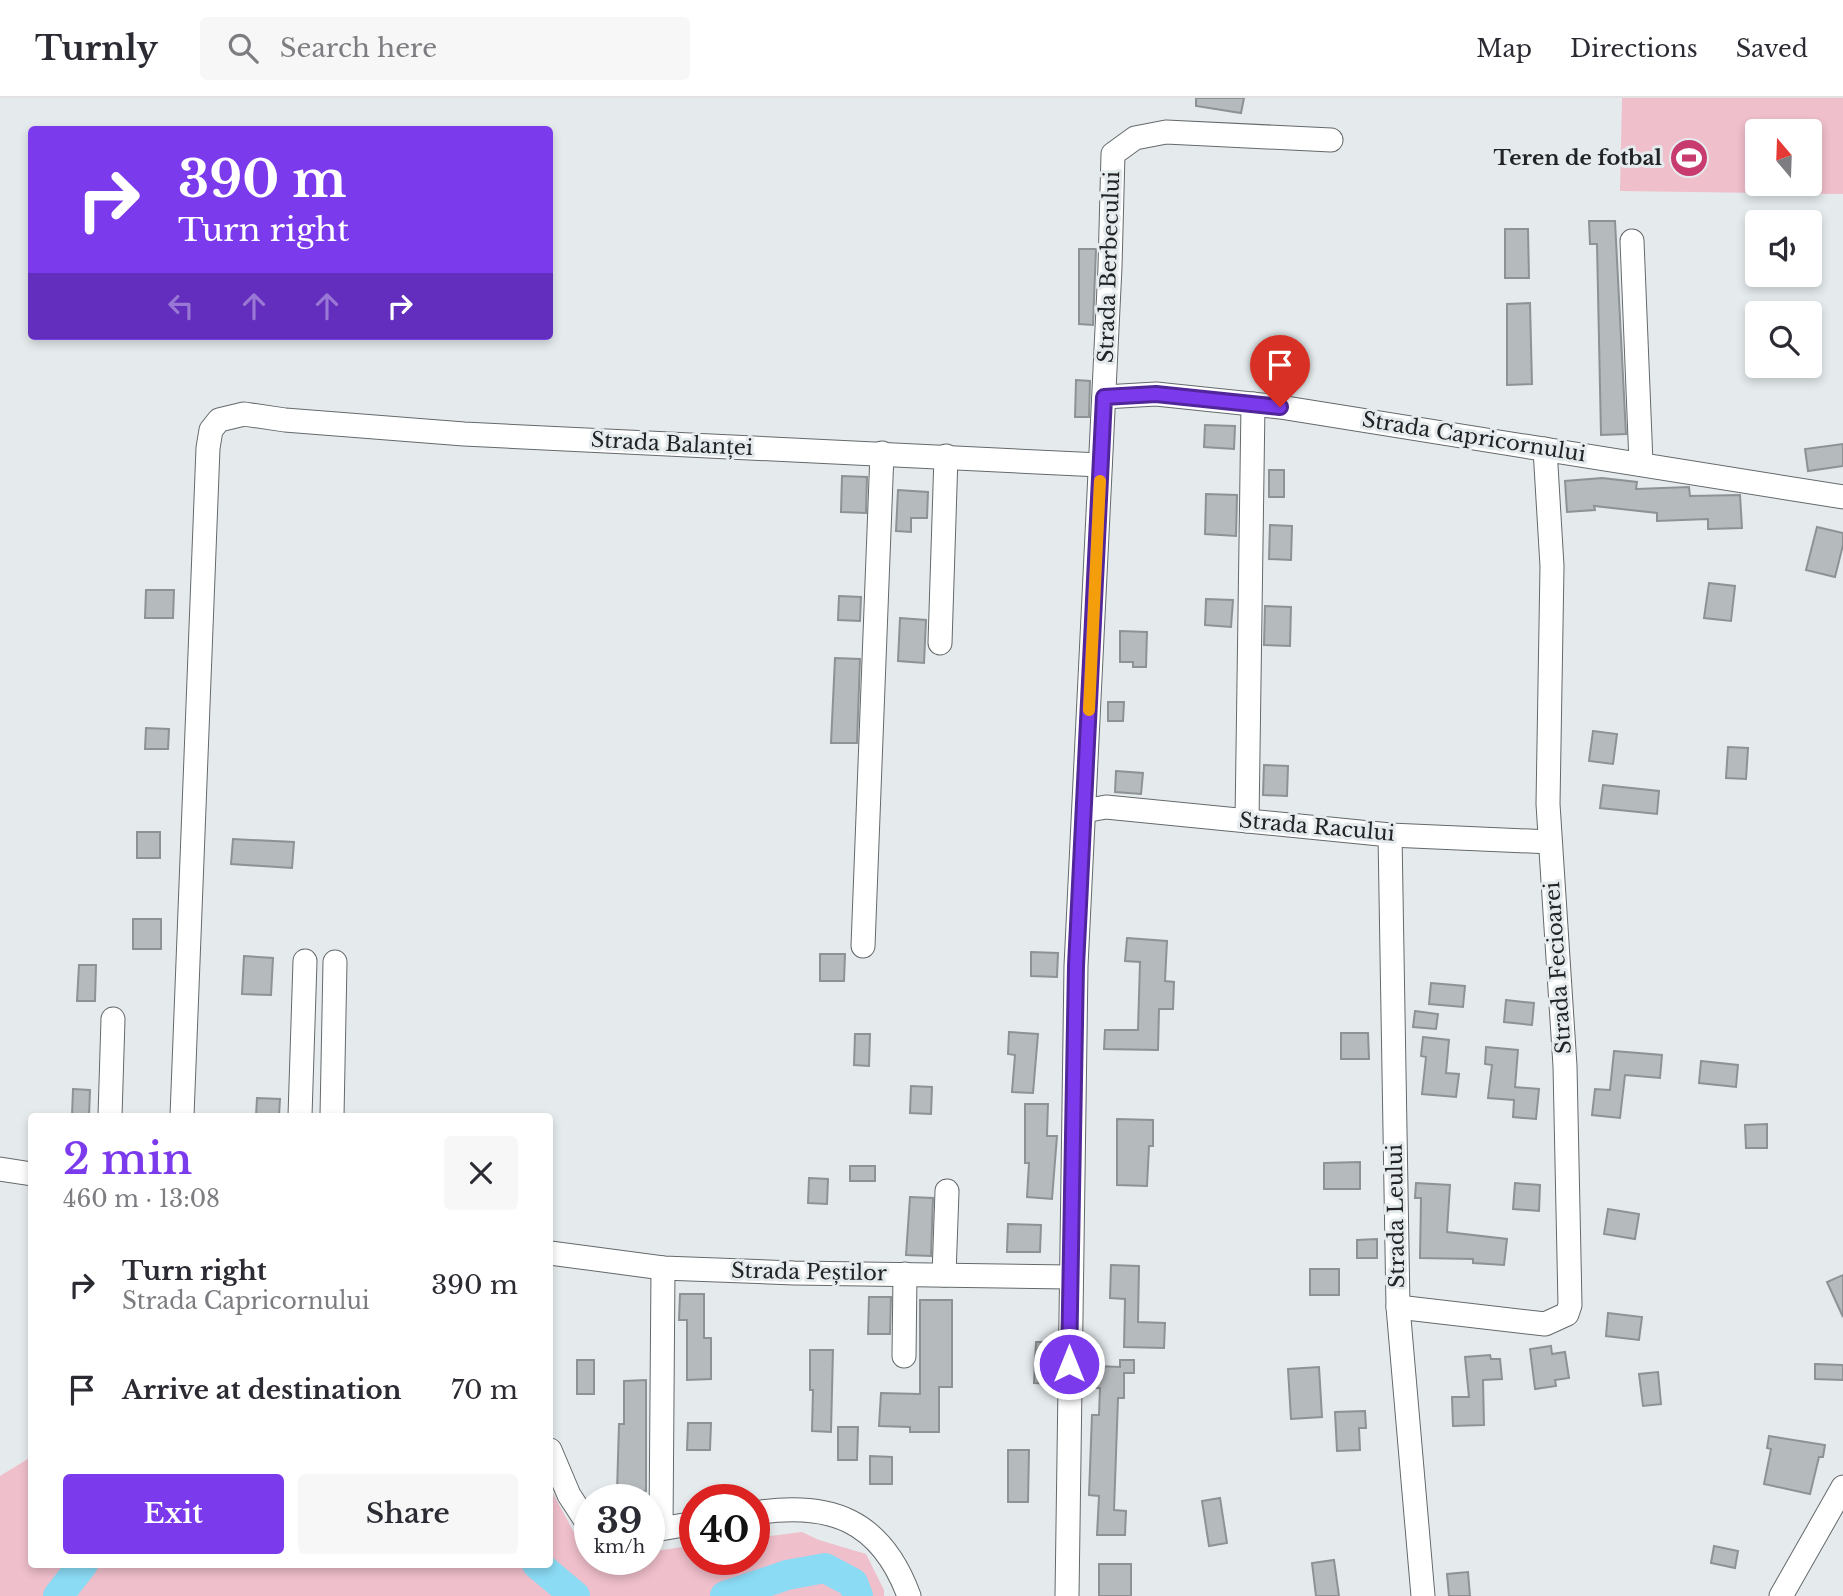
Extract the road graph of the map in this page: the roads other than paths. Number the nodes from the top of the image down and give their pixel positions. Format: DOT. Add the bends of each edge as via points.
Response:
graph roads {
  1 [pos="1331,140"];
  2 [pos="1632,241"];
  3 [pos="1106,351"];
  4 [pos="1139,395"];
  5 [pos="1104,397"];
  6 [pos="1253,404"];
  7 [pos="1545,449"];
  8 [pos="882,453"];
  9 [pos="946,456"];
  10 [pos="1641,463"];
  11 [pos="1100,465"];
  12 [pos="1843,497"];
  13 [pos="940,643"];
  14 [pos="1084,811"];
  15 [pos="1247,821"];
  16 [pos="1390,835"];
  17 [pos="1550,842"];
  18 [pos="863,946"];
  19 [pos="305,961"];
  20 [pos="335,962"];
  21 [pos="113,1018"];
  22 [pos="110,1113"];
  23 [pos="182,1113"];
  24 [pos="300,1113"];
  25 [pos="332,1113"];
  26 [pos="0,1169"];
  27 [pos="28,1173"];
  28 [pos="947,1191"];
  29 [pos="553,1253"];
  30 [pos="663,1268"];
  31 [pos="905,1274"];
  32 [pos="944,1275"];
  33 [pos="1069,1277"];
  34 [pos="1398,1307"];
  35 [pos="904,1356"];
  36 [pos="553,1457"];
  37 [pos="656,1484"];
  38 [pos="1843,1486"];
  39 [pos="574,1503"];
  40 [pos="770,1512"];
  41 [pos="909,1596"];
  42 [pos="1067,1596"];
  43 [pos="1423,1596"];
  44 [pos="1781,1596"];
  1 -- 3 [label="street, Strada Berbecului" via="1166,132 1135,138 1113,154"];
  2 -- 10 [label="street"];
  3 -- 4 [label="street"];
  3 -- 5 [label="street, Strada Berbecului"];
  4 -- 5 [label="street, Strada Capricornului"];
  4 -- 6 [label="street, Strada Capricornului"];
  5 -- 11 [label="street, Strada Berbecului"];
  6 -- 7 [label="street, Strada Capricornului"];
  6 -- 15 [label="street"];
  7 -- 10 [label="street, Strada Capricornului"];
  7 -- 17 [label="street, Strada Fecioarei" via="1552,566"];
  8 -- 9 [label="street, Strada Balanței"];
  8 -- 18 [label="street"];
  8 -- 23 [label="street, Strada Balanței" via="427,432 244,414 219,420 211,430 208,448"];
  9 -- 11 [label="street, Strada Balanței"];
  9 -- 13 [label="street"];
  10 -- 12 [label="street, Strada Capricornului"];
  11 -- 14 [label="street, Strada Berbecului"];
  14 -- 15 [label="street, Strada Racului" via="1106,807"];
  14 -- 33 [label="street, Strada Berbecului"];
  15 -- 16 [label="street, Strada Racului"];
  16 -- 17 [label="street, Strada Racului"];
  16 -- 34 [label="street, Strada Leului"];
  17 -- 34 [label="street, Strada Fecioarei" via="1565,1066 1570,1305 1558,1320 1533,1324"];
  19 -- 24 [label="street"];
  20 -- 25 [label="street"];
  21 -- 22 [label="street"];
  26 -- 27 [label="street"];
  28 -- 32 [label="street"];
  29 -- 30 [label="street, Strada Peștilor"];
  30 -- 31 [label="street, Strada Peștilor"];
  30 -- 37 [label="street"];
  31 -- 32 [label="street, Strada Peștilor"];
  31 -- 35 [label="street"];
  32 -- 33 [label="street, Strada Peștilor"];
  33 -- 42 [label="street, Strada Berbecului"];
  34 -- 43 [label="street, Strada Leului"];
  36 -- 39 [label="street"];
  38 -- 44 [label="street"];
  40 -- 41 [label="street" via="810,1509 836,1514 870,1535 888,1554"];
}
